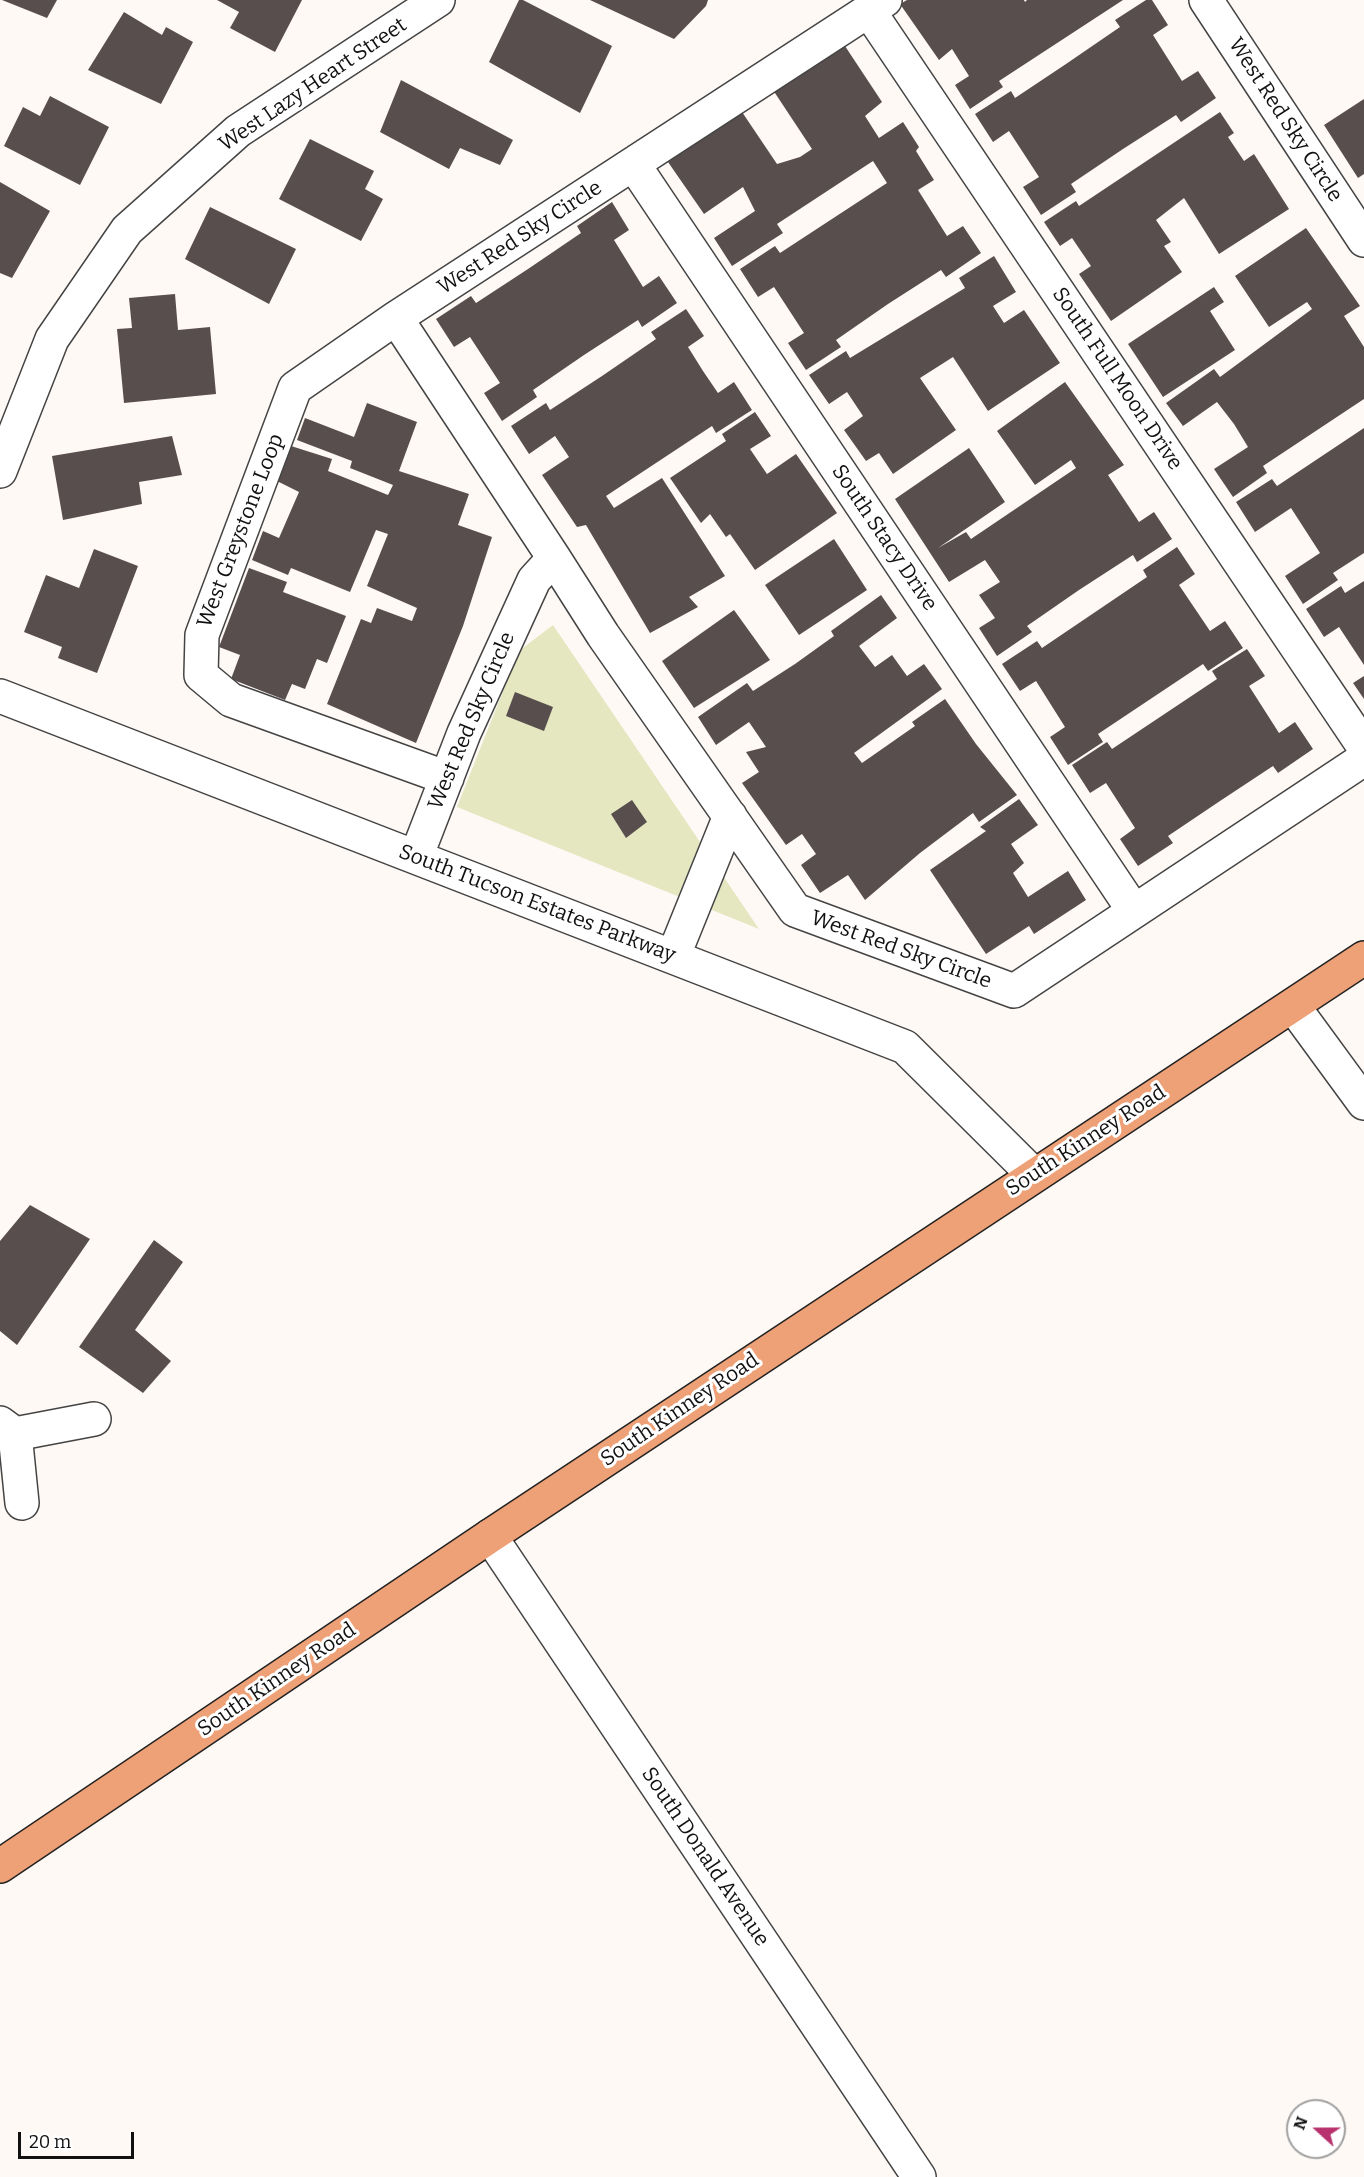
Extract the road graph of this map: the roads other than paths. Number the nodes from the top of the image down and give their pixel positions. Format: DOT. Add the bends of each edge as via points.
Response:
graph roads {
  1 [pos="438,0"];
  2 [pos="1206,0"];
  3 [pos="877,5"];
  4 [pos="634,165"];
  5 [pos="1364,240"];
  6 [pos="396,318"];
  7 [pos="0,471"];
  8 [pos="554,558"];
  9 [pos="0,696"];
  10 [pos="1364,747"];
  11 [pos="1364,759"];
  12 [pos="447,778"];
  13 [pos="730,816"];
  14 [pos="416,857"];
  15 [pos="1134,911"];
  16 [pos="673,957"];
  17 [pos="1364,958"];
  18 [pos="1293,1006"];
  19 [pos="1364,1103"];
  20 [pos="1034,1175"];
  21 [pos="94,1419"];
  22 [pos="7,1429"];
  23 [pos="22,1503"];
  24 [pos="490,1536"];
  25 [pos="0,1866"];
  26 [pos="919,2177"];
  1 -- 7 [label="street, West Lazy Heart Street" via="238,131 127,230 52,339"];
  2 -- 5 [label="street, West Red Sky Circle"];
  3 -- 4 [label="street, West Red Sky Circle"];
  3 -- 10 [label="street, South Full Moon Drive"];
  4 -- 6 [label="street, West Red Sky Circle"];
  4 -- 15 [label="street, South Stacy Drive"];
  6 -- 8 [label="street, West Red Sky Circle"];
  6 -- 12 [label="street, West Greystone Loop" via="295,388 202,635 201,675 231,700"];
  8 -- 12 [label="street, West Red Sky Circle" via="534,580"];
  8 -- 13 [label="street, West Red Sky Circle"];
  9 -- 14 [label="street, South Tucson Estates Parkway"];
  11 -- 15 [label="street, West Red Sky Circle"];
  12 -- 14 [label="street, West Red Sky Circle"];
  13 -- 15 [label="street, West Red Sky Circle" via="795,910 1014,992"];
  13 -- 16 [label="street"];
  14 -- 16 [label="street, South Tucson Estates Parkway"];
  16 -- 20 [label="street, South Tucson Estates Parkway" via="905,1047"];
  17 -- 18 [label="main road, South Kinney Road"];
  18 -- 19 [label="street"];
  18 -- 20 [label="main road, South Kinney Road"];
  20 -- 24 [label="main road, South Kinney Road"];
  21 -- 22 [label="street"];
  22 -- 23 [label="street"];
  24 -- 25 [label="main road, South Kinney Road"];
  24 -- 26 [label="street, South Donald Avenue"];
}
